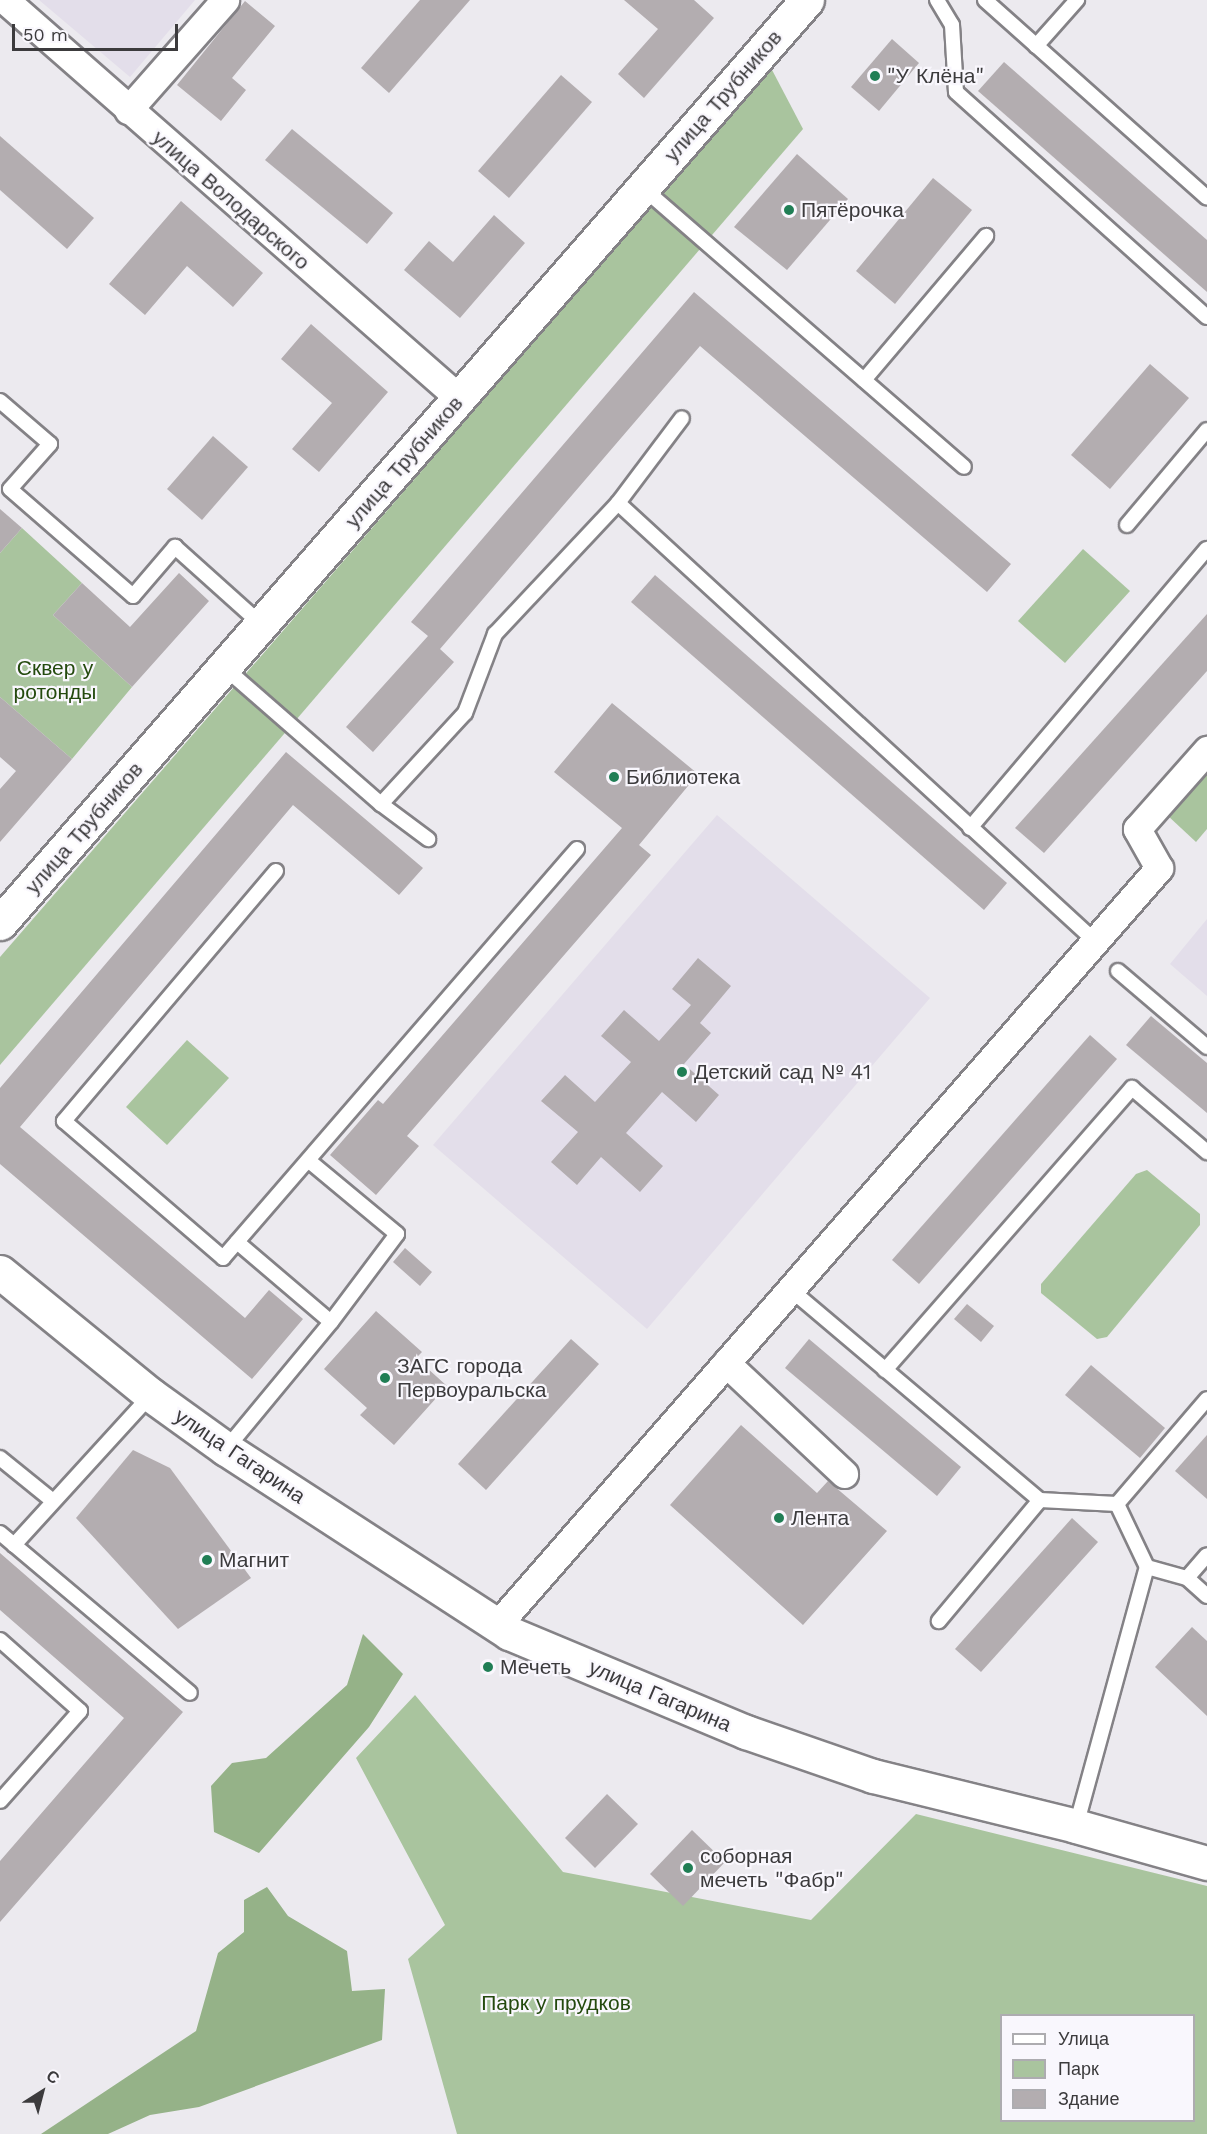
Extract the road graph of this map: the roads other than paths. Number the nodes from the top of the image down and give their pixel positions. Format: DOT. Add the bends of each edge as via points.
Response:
graph roads {
  1 [pos="5,0"];
  2 [pos="225,0"];
  3 [pos="807,0"];
  4 [pos="938,0"];
  5 [pos="985,0"];
  6 [pos="1077,0"];
  7 [pos="1036,46"];
  8 [pos="128,110"];
  9 [pos="643,188"];
  10 [pos="1207,198"];
  11 [pos="986,236"];
  12 [pos="1207,317"];
  13 [pos="864,380"];
  14 [pos="459,398"];
  15 [pos="0,400"];
  16 [pos="682,418"];
  17 [pos="1207,430"];
  18 [pos="964,467"];
  19 [pos="618,503"];
  20 [pos="1127,525"];
  21 [pos="1207,549"];
  22 [pos="262,625"];
  23 [pos="225,668"];
  24 [pos="1207,750"];
  25 [pos="381,804"];
  26 [pos="970,828"];
  27 [pos="428,839"];
  28 [pos="577,849"];
  29 [pos="276,870"];
  30 [pos="0,923"];
  31 [pos="1095,941"];
  32 [pos="1118,971"];
  33 [pos="1207,1047"];
  34 [pos="1207,1152"];
  35 [pos="309,1161"];
  36 [pos="237,1242"];
  37 [pos="0,1272"];
  38 [pos="790,1289"];
  39 [pos="331,1322"];
  40 [pos="726,1363"];
  41 [pos="885,1370"];
  42 [pos="152,1395"];
  43 [pos="1207,1399"];
  44 [pos="226,1449"];
  45 [pos="0,1458"];
  46 [pos="844,1474"];
  47 [pos="1040,1500"];
  48 [pos="52,1502"];
  49 [pos="1117,1504"];
  50 [pos="0,1533"];
  51 [pos="14,1545"];
  52 [pos="1207,1555"];
  53 [pos="1148,1567"];
  54 [pos="1187,1578"];
  55 [pos="1207,1596"];
  56 [pos="939,1621"];
  57 [pos="497,1625"];
  58 [pos="0,1640"];
  59 [pos="190,1693"];
  60 [pos="0,1801"];
  61 [pos="1076,1827"];
  62 [pos="1207,1863"];
  1 -- 8 [label="street, улица Володарского"];
  2 -- 8 [label="street"];
  3 -- 9 [label="street, улица Трубников"];
  4 -- 12 [label="lane" via="952,25 956,92"];
  5 -- 7 [label="lane"];
  6 -- 7 [label="lane"];
  7 -- 10 [label="lane"];
  8 -- 14 [label="street, улица Володарского"];
  9 -- 13 [label="lane"];
  9 -- 14 [label="street, улица Трубников"];
  11 -- 13 [label="lane"];
  13 -- 18 [label="lane"];
  14 -- 22 [label="street, улица Трубников"];
  15 -- 22 [label="lane" via="50,444 10,489 133,596 175,547"];
  16 -- 19 [label="lane"];
  17 -- 20 [label="lane"];
  19 -- 25 [label="lane" via="495,634 465,713"];
  19 -- 26 [label="lane"];
  21 -- 26 [label="lane"];
  22 -- 23 [label="street, улица Трубников"];
  23 -- 25 [label="lane"];
  23 -- 30 [label="street, улица Трубников"];
  24 -- 31 [label="street" via="1137,829 1159,868"];
  25 -- 27 [label="lane"];
  26 -- 31 [label="lane"];
  28 -- 35 [label="lane"];
  29 -- 36 [label="lane" via="64,1121 223,1258"];
  31 -- 38 [label="street"];
  32 -- 33 [label="lane"];
  34 -- 41 [label="lane" via="1132,1088"];
  35 -- 36 [label="lane"];
  35 -- 39 [label="lane" via="397,1234"];
  36 -- 39 [label="lane"];
  37 -- 42 [label="street, улица Гагарина"];
  38 -- 40 [label="street"];
  38 -- 41 [label="lane"];
  39 -- 44 [label="lane"];
  40 -- 46 [label="street"];
  40 -- 57 [label="street"];
  41 -- 47 [label="lane"];
  42 -- 44 [label="street, улица Гагарина"];
  42 -- 48 [label="lane"];
  43 -- 49 [label="lane"];
  44 -- 57 [label="street, улица Гагарина"];
  45 -- 48 [label="lane"];
  47 -- 49 [label="lane"];
  47 -- 56 [label="lane"];
  48 -- 51 [label="lane"];
  49 -- 53 [label="lane"];
  50 -- 51 [label="lane"];
  51 -- 59 [label="lane"];
  52 -- 54 [label="lane"];
  53 -- 54 [label="lane"];
  53 -- 61 [label="lane"];
  54 -- 55 [label="lane"];
  57 -- 61 [label="street, улица Гагарина" via="746,1732 873,1776"];
  58 -- 60 [label="lane" via="80,1711"];
  61 -- 62 [label="street, улица Гагарина"];
}
